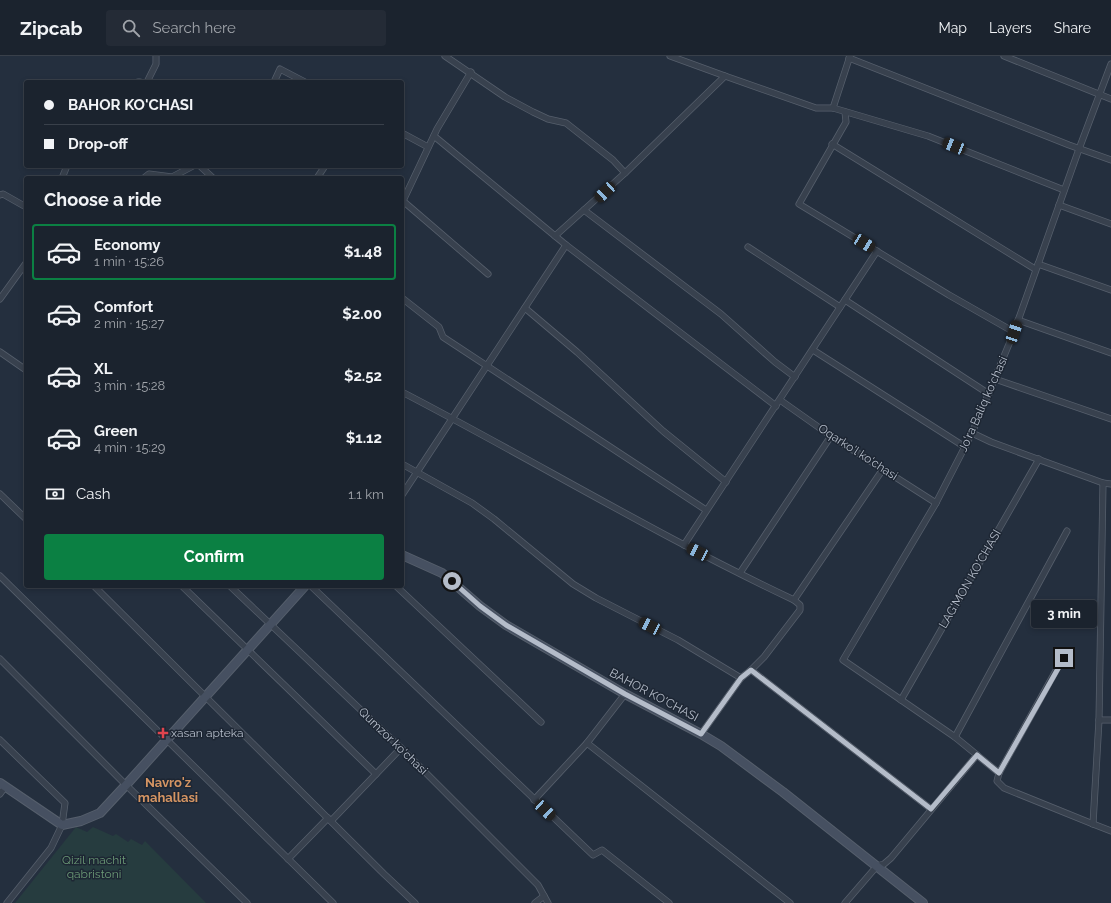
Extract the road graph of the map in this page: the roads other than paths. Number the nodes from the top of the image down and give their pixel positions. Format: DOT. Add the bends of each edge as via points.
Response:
graph roads {
  1 [pos="156,56"];
  2 [pos="162,56"];
  3 [pos="445,56"];
  4 [pos="670,56"];
  5 [pos="1004,56"];
  6 [pos="850,57"];
  7 [pos="156,64"];
  8 [pos="1111,64"];
  9 [pos="471,72"];
  10 [pos="725,76"];
  11 [pos="148,80"];
  12 [pos="275,80"];
  13 [pos="301,80"];
  14 [pos="1100,94"];
  15 [pos="1111,99"];
  16 [pos="833,108"];
  17 [pos="845,112"];
  18 [pos="404,134"];
  19 [pos="434,136"];
  20 [pos="832,144"];
  21 [pos="428,147"];
  22 [pos="1079,149"];
  23 [pos="1111,160"];
  24 [pos="189,168"];
  25 [pos="202,168"];
  26 [pos="625,173"];
  27 [pos="146,176"];
  28 [pos="164,176"];
  29 [pos="174,176"];
  30 [pos="211,176"];
  31 [pos="1064,190"];
  32 [pos="0,195"];
  33 [pos="404,200"];
  34 [pos="404,203"];
  35 [pos="1059,205"];
  36 [pos="24,206"];
  37 [pos="584,210"];
  38 [pos="1111,224"];
  39 [pos="555,236"];
  40 [pos="566,245"];
  41 [pos="748,247"];
  42 [pos="877,251"];
  43 [pos="1037,266"];
  44 [pos="24,267"];
  45 [pos="488,274"];
  46 [pos="1111,290"];
  47 [pos="0,299"];
  48 [pos="404,300"];
  49 [pos="845,300"];
  50 [pos="840,307"];
  51 [pos="525,308"];
  52 [pos="1018,320"];
  53 [pos="1014,332"];
  54 [pos="813,350"];
  55 [pos="0,352"];
  56 [pos="1111,353"];
  57 [pos="487,366"];
  58 [pos="24,369"];
  59 [pos="795,377"];
  60 [pos="996,379"];
  61 [pos="404,393"];
  62 [pos="989,394"];
  63 [pos="780,400"];
  64 [pos="776,406"];
  65 [pos="453,418"];
  66 [pos="1111,419"];
  67 [pos="972,433"];
  68 [pos="831,436"];
  69 [pos="965,447"];
  70 [pos="1039,459"];
  71 [pos="404,465"];
  72 [pos="883,469"];
  73 [pos="417,473"];
  74 [pos="726,482"];
  75 [pos="1103,483"];
  76 [pos="1111,484"];
  77 [pos="404,492"];
  78 [pos="0,494"];
  79 [pos="936,503"];
  80 [pos="706,510"];
  81 [pos="24,517"];
  82 [pos="1068,531"];
  83 [pos="684,545"];
  84 [pos="404,556"];
  85 [pos="740,573"];
  86 [pos="0,576"];
  87 [pos="96,588"];
  88 [pos="184,588"];
  89 [pos="232,588"];
  90 [pos="303,588"];
  91 [pos="313,588"];
  92 [pos="398,588"];
  93 [pos="794,600"];
  94 [pos="270,625"];
  95 [pos="247,650"];
  96 [pos="1064,658"];
  97 [pos="0,659"];
  98 [pos="751,670"];
  99 [pos="741,678"];
  100 [pos="625,694"];
  101 [pos="206,696"];
  102 [pos="901,700"];
  103 [pos="1098,720"];
  104 [pos="1111,720"];
  105 [pos="541,722"];
  106 [pos="701,734"];
  107 [pos="955,737"];
  108 [pos="0,740"];
  109 [pos="167,740"];
  110 [pos="587,744"];
  111 [pos="402,748"];
  112 [pos="977,755"];
  113 [pos="999,773"];
  114 [pos="376,774"];
  115 [pos="3,785"];
  116 [pos="126,785"];
  117 [pos="0,794"];
  118 [pos="534,800"];
  119 [pos="931,809"];
  120 [pos="329,819"];
  121 [pos="1093,824"];
  122 [pos="62,825"];
  123 [pos="1111,831"];
  124 [pos="288,859"];
  125 [pos="878,866"];
  126 [pos="544,896"];
  127 [pos="7,903"];
  128 [pos="247,903"];
  129 [pos="333,903"];
  130 [pos="415,903"];
  131 [pos="536,903"];
  132 [pos="548,903"];
  133 [pos="669,903"];
  134 [pos="790,903"];
  135 [pos="845,903"];
  136 [pos="923,903"];
  1 -- 7 [label="street"];
  2 -- 7 [label="street"];
  3 -- 9 [label="street"];
  4 -- 10 [label="street"];
  5 -- 14 [label="street"];
  6 -- 16 [label="street"];
  6 -- 22 [label="street"];
  7 -- 11 [label="street"];
  8 -- 14 [label="street, Jo'ra Baliq ko'chasi"];
  9 -- 19 [label="street"];
  9 -- 26 [label="street" via="505,97 548,119 566,123 613,160"];
  10 -- 16 [label="street" via="816,108"];
  10 -- 26 [label="street"];
  12 -- 13 [label="street" via="280,69"];
  14 -- 15 [label="street"];
  14 -- 22 [label="street, Jo'ra Baliq ko'chasi"];
  16 -- 17 [label="street"];
  17 -- 20 [label="street" via="846,122"];
  17 -- 31 [label="street" via="928,136"];
  18 -- 21 [label="street"];
  19 -- 21 [label="street"];
  19 -- 39 [label="street"];
  20 -- 42 [label="street" via="799,204"];
  20 -- 43 [label="street"];
  21 -- 33 [label="street"];
  22 -- 23 [label="street"];
  22 -- 31 [label="street, Jo'ra Baliq ko'chasi"];
  24 -- 29 [label="street"];
  25 -- 30 [label="street"];
  26 -- 37 [label="street"];
  27 -- 28 [label="street"];
  31 -- 35 [label="street, Jo'ra Baliq ko'chasi"];
  32 -- 36 [label="street" via="3,194"];
  34 -- 45 [label="street"];
  35 -- 38 [label="street"];
  35 -- 43 [label="street, Jo'ra Baliq ko'chasi"];
  37 -- 39 [label="street"];
  37 -- 59 [label="street" via="721,314 774,362"];
  39 -- 40 [label="street"];
  40 -- 51 [label="street"];
  40 -- 64 [label="street"];
  41 -- 50 [label="street"];
  42 -- 49 [label="street"];
  42 -- 53 [label="street"];
  43 -- 46 [label="street"];
  43 -- 52 [label="street, Jo'ra Baliq ko'chasi"];
  44 -- 47 [label="street"];
  48 -- 57 [label="street" via="440,327 443,337"];
  49 -- 50 [label="street"];
  49 -- 62 [label="street"];
  50 -- 54 [label="street"];
  51 -- 57 [label="street"];
  51 -- 74 [label="street" via="663,431"];
  52 -- 53 [label="street, Jo'ra Baliq ko'chasi"];
  52 -- 56 [label="street"];
  53 -- 60 [label="street, Jo'ra Baliq ko'chasi"];
  54 -- 59 [label="street"];
  54 -- 69 [label="street"];
  55 -- 58 [label="street"];
  57 -- 65 [label="street"];
  57 -- 80 [label="street"];
  59 -- 63 [label="street"];
  60 -- 62 [label="street, Jo'ra Baliq ko'chasi"];
  60 -- 66 [label="street"];
  61 -- 65 [label="street"];
  62 -- 67 [label="street, Jo'ra Baliq ko'chasi"];
  63 -- 64 [label="street"];
  63 -- 68 [label="street, Oqarko'l ko'chasi"];
  64 -- 74 [label="street"];
  65 -- 73 [label="street"];
  65 -- 83 [label="street"];
  67 -- 69 [label="street, Jo'ra Baliq ko'chasi"];
  67 -- 70 [label="street"];
  68 -- 72 [label="street, Oqarko'l ko'chasi"];
  68 -- 85 [label="street"];
  69 -- 79 [label="street, Jo'ra Baliq ko'chasi"];
  70 -- 75 [label="street"];
  70 -- 102 [label="street, LAG'MON KO'CHASI"];
  71 -- 73 [label="street"];
  72 -- 79 [label="street, Oqarko'l ko'chasi"];
  72 -- 93 [label="street"];
  73 -- 77 [label="street"];
  73 -- 99 [label="street" via="472,503 573,584 678,640"];
  74 -- 80 [label="street"];
  75 -- 76 [label="street"];
  75 -- 103 [label="street"];
  78 -- 81 [label="street"];
  79 -- 102 [label="street, Jo'ra Baliq ko'chasi" via="843,660"];
  80 -- 83 [label="street"];
  82 -- 107 [label="street"];
  83 -- 85 [label="street"];
  84 -- 100 [label="street, BAHOR KO'CHASI" via="442,573 506,625"];
  85 -- 93 [label="street"];
  86 -- 109 [label="street"];
  87 -- 101 [label="street"];
  88 -- 95 [label="street"];
  89 -- 94 [label="street, Qumzor ko'chasi"];
  90 -- 94 [label="street"];
  91 -- 118 [label="street"];
  92 -- 105 [label="street"];
  93 -- 98 [label="street" via="800,605 800,610"];
  94 -- 95 [label="street"];
  94 -- 111 [label="street, Qumzor ko'chasi"];
  95 -- 101 [label="street"];
  95 -- 114 [label="street"];
  96 -- 113 [label="street"];
  97 -- 116 [label="street"];
  98 -- 99 [label="street"];
  98 -- 119 [label="street"];
  99 -- 106 [label="street"];
  100 -- 106 [label="street, BAHOR KO'CHASI"];
  100 -- 110 [label="street"];
  101 -- 109 [label="street"];
  101 -- 120 [label="street"];
  102 -- 107 [label="street"];
  103 -- 104 [label="street"];
  103 -- 121 [label="street"];
  106 -- 125 [label="street, BAHOR KO'CHASI" via="783,792"];
  107 -- 112 [label="street"];
  108 -- 122 [label="street" via="65,803"];
  109 -- 116 [label="street"];
  109 -- 124 [label="street"];
  110 -- 118 [label="street"];
  110 -- 134 [label="street"];
  111 -- 114 [label="street"];
  111 -- 126 [label="street, Qumzor ko'chasi" via="538,885"];
  112 -- 113 [label="street"];
  112 -- 119 [label="street"];
  113 -- 121 [label="street" via="997,781 1004,788"];
  114 -- 120 [label="street"];
  115 -- 117 [label="street"];
  115 -- 122 [label="street"];
  116 -- 122 [label="street" via="100,813"];
  116 -- 128 [label="street"];
  118 -- 133 [label="street" via="593,855 602,850"];
  119 -- 125 [label="street" via="891,858"];
  120 -- 124 [label="street"];
  120 -- 130 [label="street"];
  121 -- 123 [label="street"];
  122 -- 127 [label="street" via="52,848"];
  124 -- 129 [label="street"];
  125 -- 135 [label="street"];
  125 -- 136 [label="street, BAHOR KO'CHASI"];
  126 -- 131 [label="street"];
  126 -- 132 [label="street, Qumzor ko'chasi"];
}
